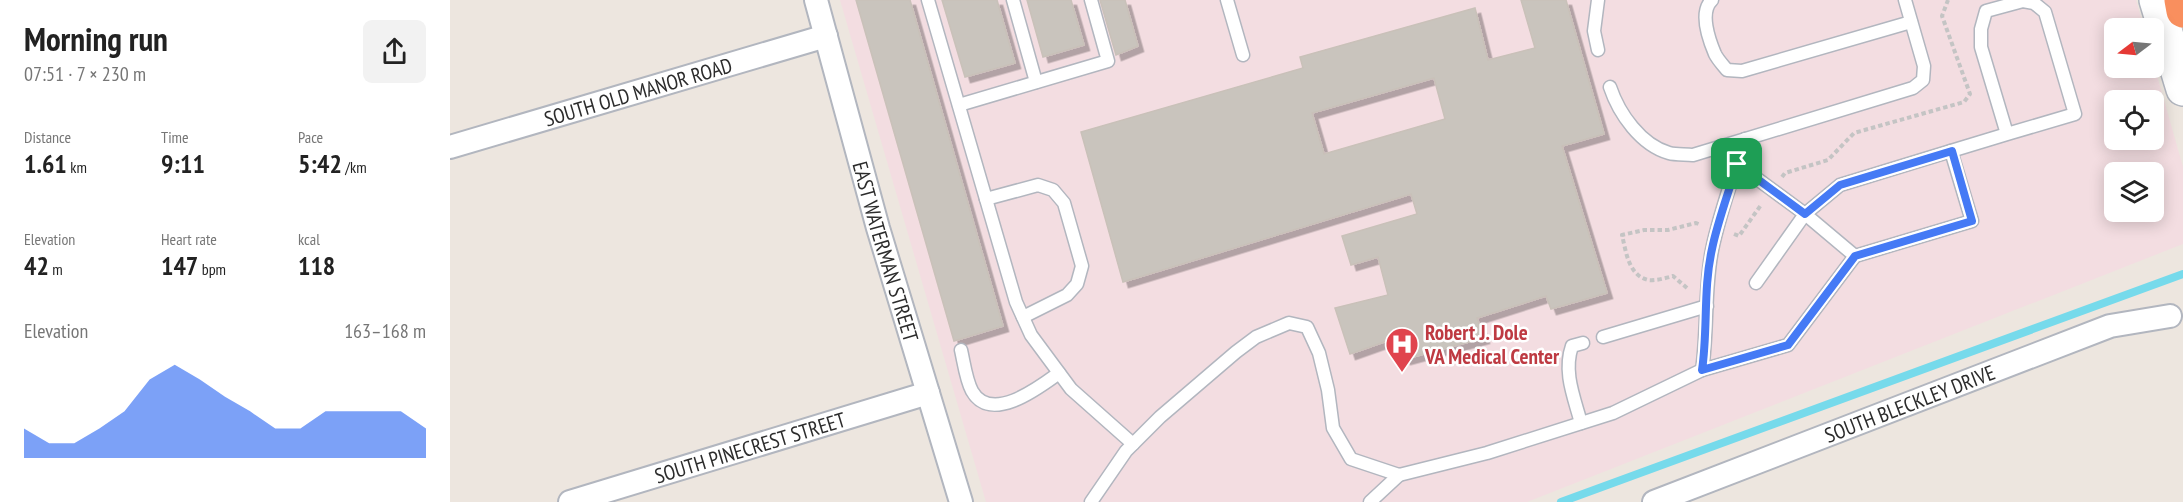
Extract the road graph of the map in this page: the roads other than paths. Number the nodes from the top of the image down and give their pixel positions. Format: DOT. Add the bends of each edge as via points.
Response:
graph roads {
  1 [pos="816,0"];
  2 [pos="928,0"];
  3 [pos="1013,0"];
  4 [pos="1091,0"];
  5 [pos="1227,0"];
  6 [pos="1598,0"];
  7 [pos="1712,0"];
  8 [pos="1905,0"];
  9 [pos="2156,0"];
  10 [pos="2181,0"];
  11 [pos="2183,11"];
  12 [pos="1911,22"];
  13 [pos="826,36"];
  14 [pos="1598,50"];
  15 [pos="1243,55"];
  16 [pos="1036,82"];
  17 [pos="1610,87"];
  18 [pos="2183,89"];
  19 [pos="959,105"];
  20 [pos="2007,134"];
  21 [pos="1745,139"];
  22 [pos="450,147"];
  23 [pos="1952,151"];
  24 [pos="1737,164"];
  25 [pos="986,199"];
  26 [pos="1805,214"];
  27 [pos="1855,256"];
  28 [pos="1756,283"];
  29 [pos="1707,306"];
  30 [pos="2170,316"];
  31 [pos="1023,317"];
  32 [pos="1603,337"];
  33 [pos="1583,343"];
  34 [pos="961,350"];
  35 [pos="1702,370"];
  36 [pos="1059,373"];
  37 [pos="928,393"];
  38 [pos="1581,423"];
  39 [pos="1133,444"];
  40 [pos="1399,475"];
  41 [pos="570,502"];
  42 [pos="961,502"];
  43 [pos="1091,502"];
  44 [pos="1370,502"];
  45 [pos="1654,502"];
  1 -- 13 [label="street, EAST WATERMAN STREET"];
  2 -- 19 [label="lane"];
  3 -- 16 [label="lane"];
  4 -- 16 [label="lane" via="1108,61"];
  5 -- 15 [label="lane"];
  6 -- 14 [label="lane" via="1594,31"];
  7 -- 12 [label="lane" via="1705,19 1716,56 1727,70 1742,71"];
  8 -- 12 [label="lane"];
  9 -- 18 [label="main road"];
  10 -- 11 [label="highway"];
  12 -- 21 [label="lane" via="1924,66 1923,80 1913,88"];
  13 -- 22 [label="street, SOUTH OLD MANOR ROAD"];
  13 -- 37 [label="street, EAST WATERMAN STREET"];
  16 -- 19 [label="lane"];
  17 -- 21 [label="lane" via="1629,121 1648,144 1670,154 1693,154"];
  19 -- 25 [label="lane"];
  20 -- 20 [label="lane" via="1981,47 1981,28 1986,12 2023,1 2034,3 2045,12 2075,114"];
  20 -- 23 [label="lane"];
  21 -- 24 [label="lane"];
  23 -- 26 [label="lane" via="1840,185"];
  23 -- 27 [label="lane" via="1972,221"];
  24 -- 26 [label="lane"];
  24 -- 29 [label="lane" via="1710,258"];
  25 -- 31 [label="lane"];
  25 -- 31 [label="lane" via="1038,185 1053,190 1064,203 1082,266 1077,284 1067,295"];
  26 -- 27 [label="lane"];
  26 -- 28 [label="lane"];
  27 -- 35 [label="lane" via="1788,345"];
  29 -- 32 [label="lane"];
  29 -- 35 [label="lane"];
  30 -- 45 [label="street, SOUTH BLECKLEY DRIVE" via="2110,326"];
  31 -- 36 [label="lane" via="1031,335"];
  33 -- 38 [label="lane" via="1572,346 1567,359"];
  34 -- 36 [label="lane" via="973,393 984,402 998,405 1031,394"];
  35 -- 38 [label="lane" via="1613,413"];
  36 -- 39 [label="lane" via="1071,389"];
  37 -- 41 [label="street, SOUTH PINECREST STREET"];
  37 -- 42 [label="street, EAST WATERMAN STREET"];
  38 -- 40 [label="lane" via="1487,453"];
  39 -- 40 [label="lane" via="1256,337 1289,322 1307,327 1319,353 1333,428 1351,459"];
  39 -- 43 [label="lane"];
  40 -- 44 [label="lane"];
}
